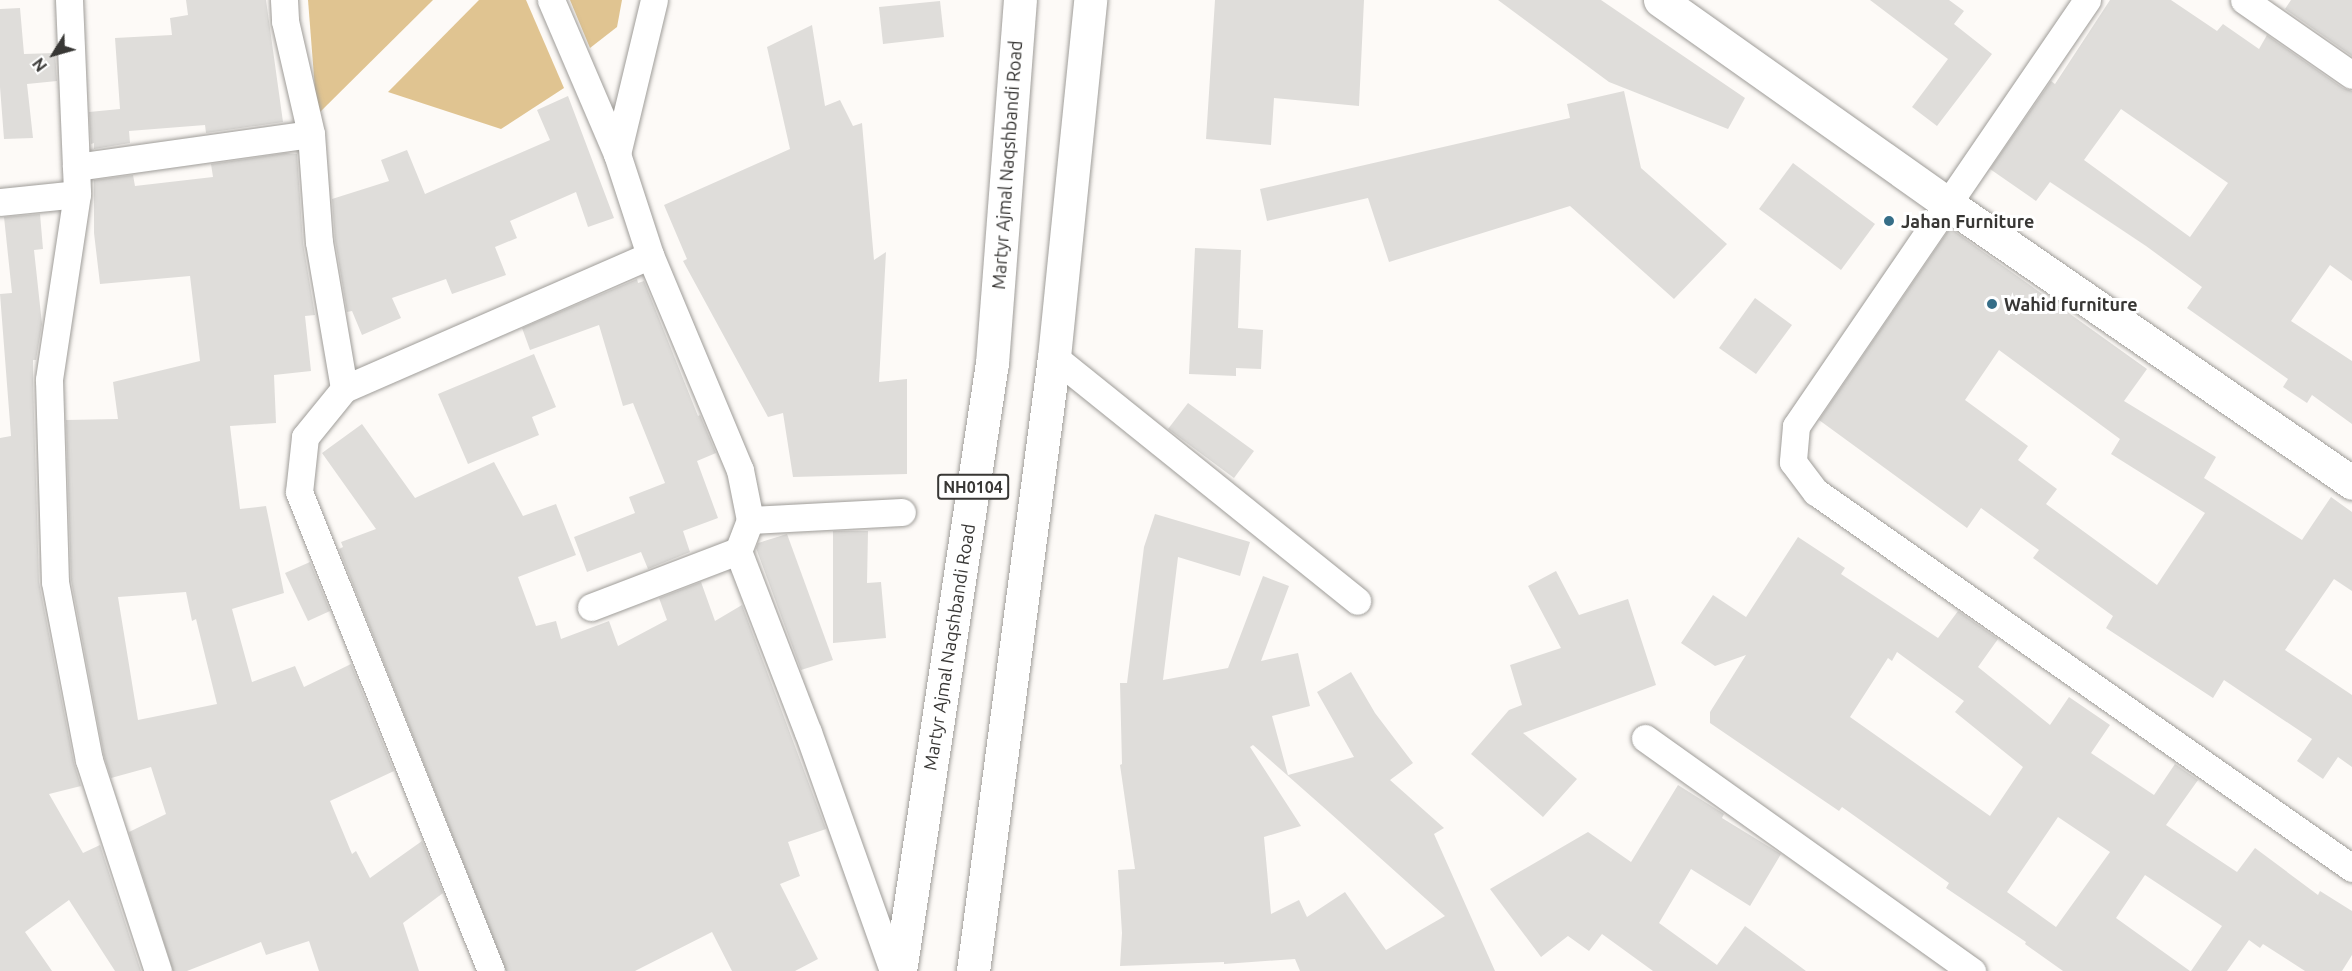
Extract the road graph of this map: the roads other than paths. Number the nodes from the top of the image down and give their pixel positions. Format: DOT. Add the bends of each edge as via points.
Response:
graph roads {
  1 [pos="69,0"];
  2 [pos="284,0"];
  3 [pos="551,0"];
  4 [pos="654,0"];
  5 [pos="1020,0"];
  6 [pos="1090,0"];
  7 [pos="1660,0"];
  8 [pos="2087,0"];
  9 [pos="2244,0"];
  10 [pos="2352,75"];
  11 [pos="311,134"];
  12 [pos="617,154"];
  13 [pos="76,181"];
  14 [pos="0,202"];
  15 [pos="1948,204"];
  16 [pos="650,255"];
  17 [pos="1054,357"];
  18 [pos="344,389"];
  19 [pos="2352,483"];
  20 [pos="902,512"];
  21 [pos="750,520"];
  22 [pos="738,551"];
  23 [pos="1356,601"];
  24 [pos="591,608"];
  25 [pos="1645,738"];
  26 [pos="2352,868"];
  27 [pos="158,971"];
  28 [pos="491,971"];
  29 [pos="893,971"];
  30 [pos="900,971"];
  31 [pos="973,971"];
  32 [pos="1972,971"];
  1 -- 13 [label="street"];
  2 -- 11 [label="street" via="285,21"];
  3 -- 12 [label="street"];
  4 -- 12 [label="street"];
  5 -- 30 [label="main road, Martyr Ajmal Naqshbandi Road / NH0104" via="992,363"];
  6 -- 17 [label="main road, NH0104"];
  7 -- 15 [label="main road"];
  8 -- 15 [label="street"];
  9 -- 10 [label="street"];
  11 -- 13 [label="street"];
  11 -- 18 [label="street" via="319,242"];
  12 -- 16 [label="street"];
  13 -- 14 [label="street"];
  13 -- 27 [label="street" via="49,380 55,582 89,760"];
  15 -- 19 [label="main road"];
  15 -- 26 [label="street" via="1796,426 1793,462 1816,492"];
  16 -- 18 [label="street"];
  16 -- 21 [label="street" via="740,470"];
  17 -- 23 [label="street"];
  17 -- 31 [label="main road, NH0104"];
  18 -- 28 [label="street" via="305,437 299,492"];
  20 -- 21 [label="street"];
  21 -- 22 [label="street"];
  22 -- 24 [label="street"];
  22 -- 29 [label="street" via="808,732"];
  25 -- 32 [label="street"];
}
